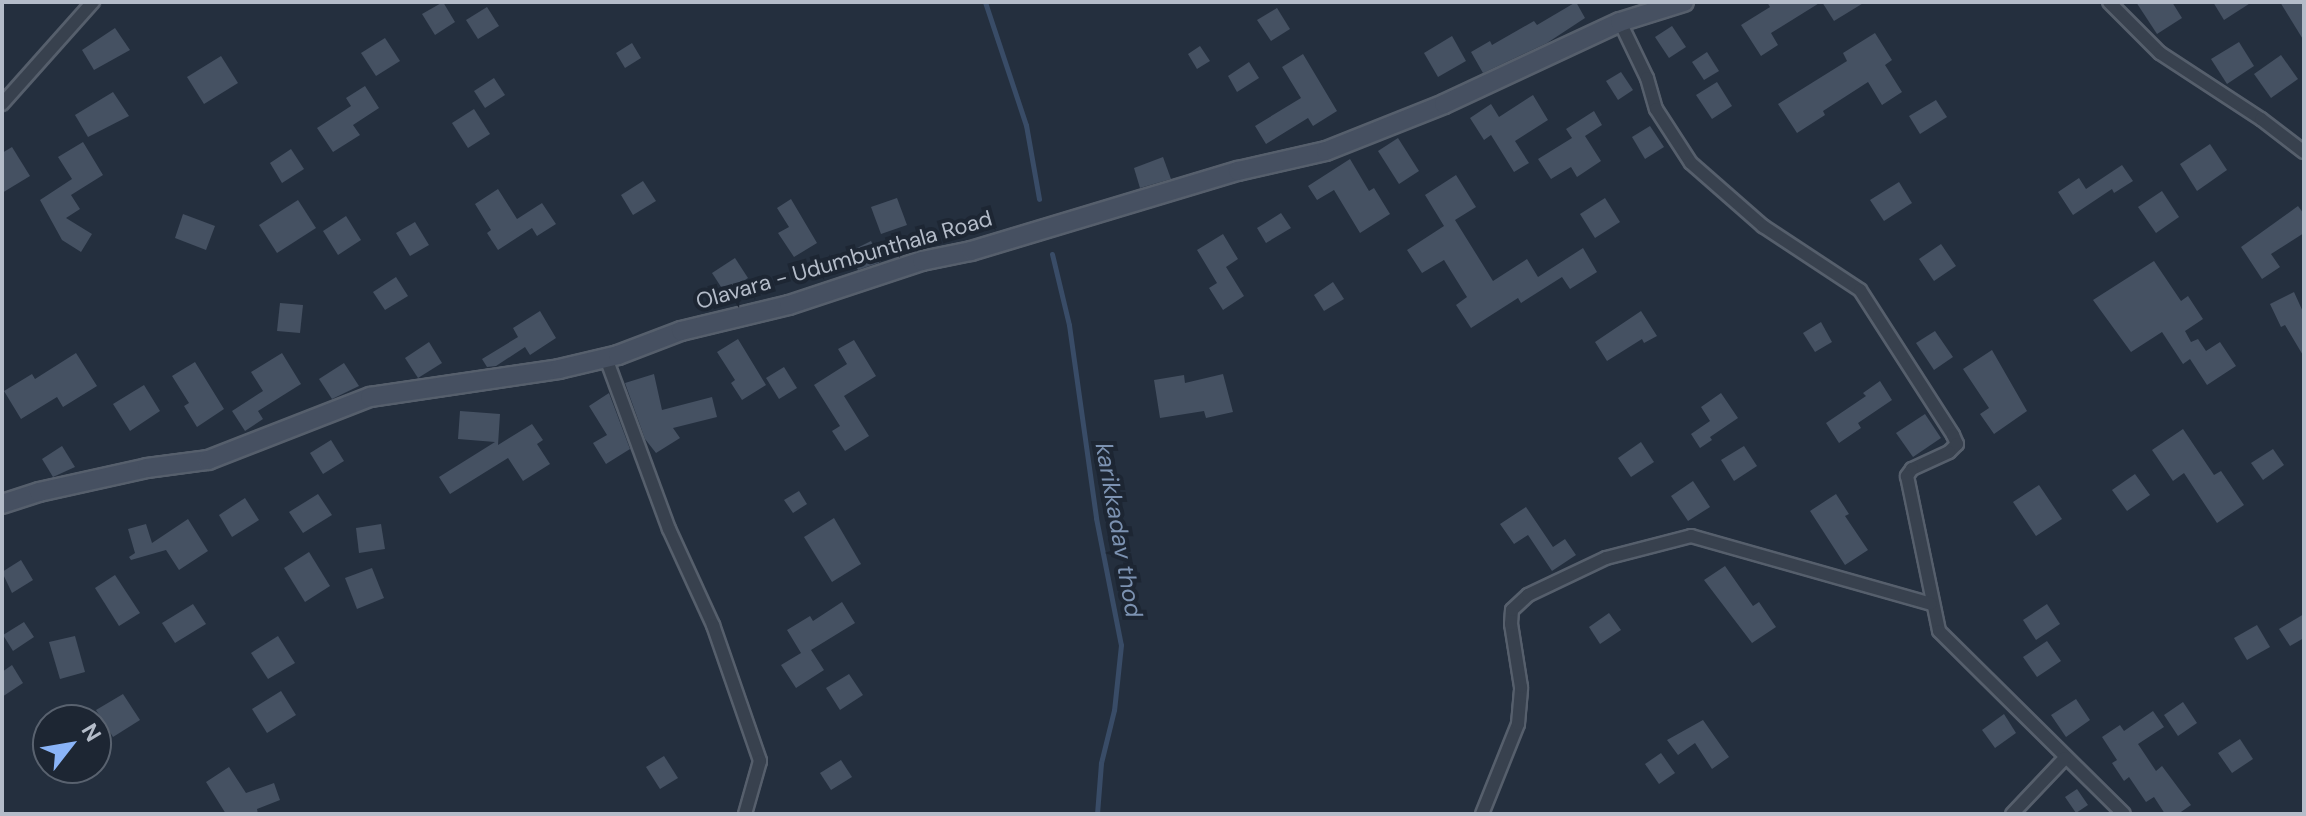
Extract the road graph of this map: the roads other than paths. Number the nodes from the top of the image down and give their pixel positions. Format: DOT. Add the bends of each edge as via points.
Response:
graph roads {
  1 [pos="93,2"];
  2 [pos="1684,2"];
  3 [pos="2109,2"];
  4 [pos="1638,9"];
  5 [pos="1620,22"];
  6 [pos="2,104"];
  7 [pos="2304,152"];
  8 [pos="606,358"];
  9 [pos="2,504"];
  10 [pos="1931,604"];
  11 [pos="2065,758"];
  12 [pos="745,814"];
  13 [pos="1482,814"];
  14 [pos="2012,814"];
  15 [pos="2124,814"];
  1 -- 6 [label="street"];
  2 -- 4 [label="main road, Olavara - Udumbunthala Road"];
  3 -- 7 [label="street" via="2160,53"];
  4 -- 5 [label="main road, Olavara - Udumbunthala Road"];
  5 -- 8 [label="main road, Olavara - Udumbunthala Road" via="1444,104 1326,151 909,264"];
  5 -- 10 [label="street" via="1656,109 1691,163 1763,226 1860,290 1953,435 1957,444 1949,452 1907,476"];
  8 -- 9 [label="main road, Olavara - Udumbunthala Road" via="370,397 208,460 147,468"];
  8 -- 12 [label="street" via="669,529 713,625 760,761"];
  10 -- 11 [label="street" via="1939,631"];
  10 -- 13 [label="street" via="1691,536 1606,558 1528,595 1512,610 1521,687 1518,724"];
  11 -- 14 [label="street"];
  11 -- 15 [label="street"];
}
